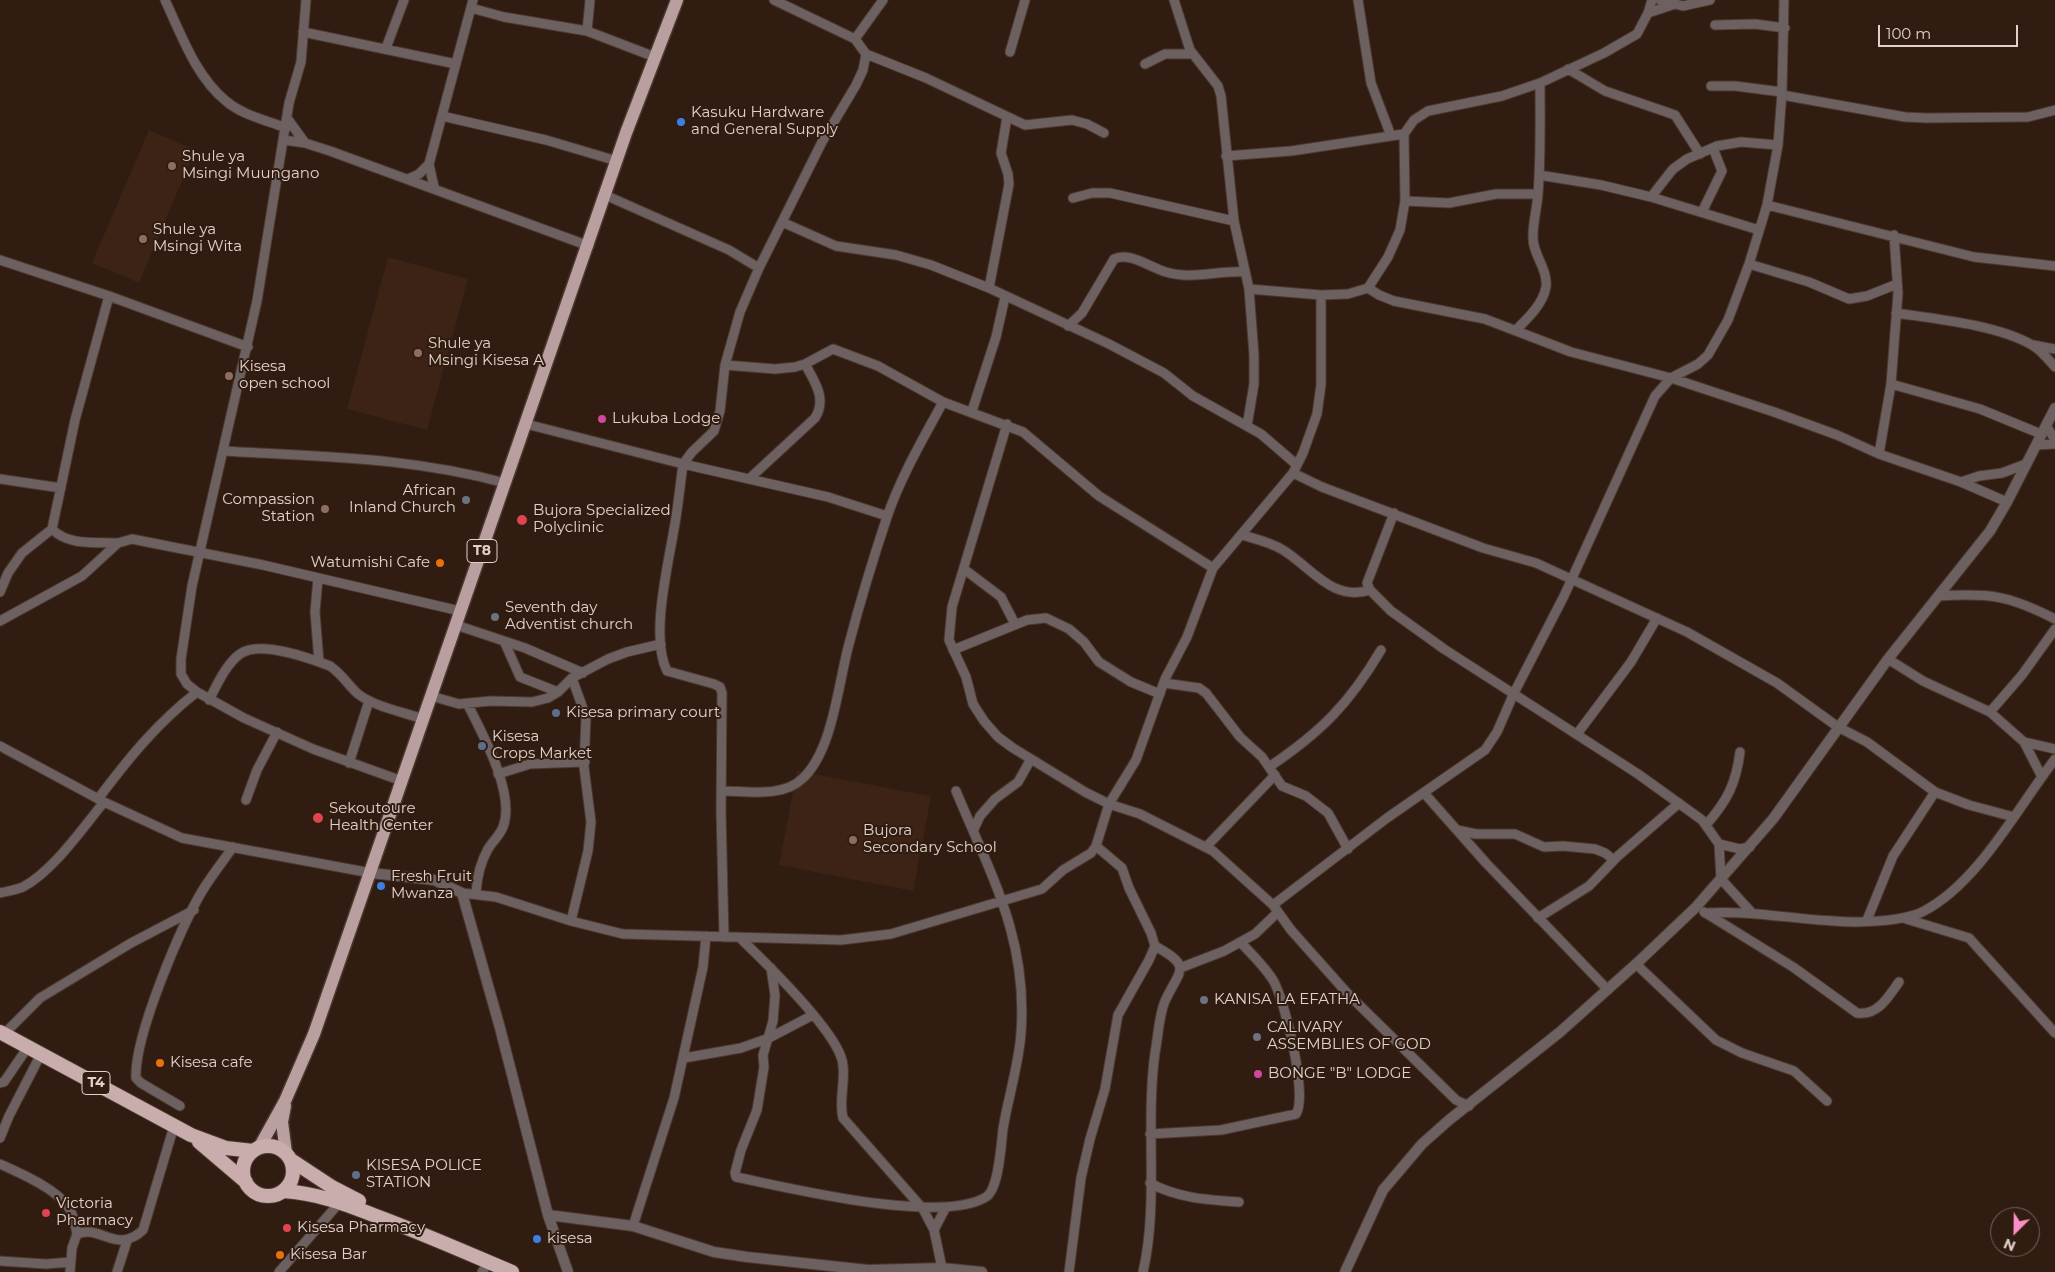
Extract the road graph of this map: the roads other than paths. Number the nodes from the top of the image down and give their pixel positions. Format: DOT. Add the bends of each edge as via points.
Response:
graph roads {
  1 [pos="164,0"];
  2 [pos="306,0"];
  3 [pos="404,0"];
  4 [pos="590,0"];
  5 [pos="677,0"];
  6 [pos="774,0"];
  7 [pos="883,0"];
  8 [pos="1025,0"];
  9 [pos="1174,0"];
  10 [pos="1358,0"];
  11 [pos="1652,0"];
  12 [pos="1660,0"];
  13 [pos="1710,0"];
  14 [pos="1784,0"];
  15 [pos="472,4"];
  16 [pos="1672,5"];
  17 [pos="1648,13"];
  18 [pos="1715,25"];
  19 [pos="1785,28"];
  20 [pos="587,31"];
  21 [pos="303,32"];
  22 [pos="855,39"];
  23 [pos="386,48"];
  24 [pos="1010,52"];
  25 [pos="866,54"];
  26 [pos="1192,54"];
  27 [pos="655,57"];
  28 [pos="456,64"];
  29 [pos="1145,64"];
  30 [pos="1568,69"];
  31 [pos="1540,83"];
  32 [pos="1711,86"];
  33 [pos="1782,94"];
  34 [pos="2055,110"];
  35 [pos="442,116"];
  36 [pos="1007,117"];
  37 [pos="287,118"];
  38 [pos="286,128"];
  39 [pos="1104,134"];
  40 [pos="1404,134"];
  41 [pos="1391,136"];
  42 [pos="284,140"];
  43 [pos="305,143"];
  44 [pos="1778,145"];
  45 [pos="1713,148"];
  46 [pos="1700,154"];
  47 [pos="1226,156"];
  48 [pos="617,161"];
  49 [pos="429,164"];
  50 [pos="1539,175"];
  51 [pos="408,179"];
  52 [pos="434,187"];
  53 [pos="1538,194"];
  54 [pos="605,195"];
  55 [pos="1651,197"];
  56 [pos="1073,198"];
  57 [pos="1405,201"];
  58 [pos="1767,205"];
  59 [pos="1702,212"];
  60 [pos="1234,221"];
  61 [pos="782,222"];
  62 [pos="1759,230"];
  63 [pos="1894,235"];
  64 [pos="589,246"];
  65 [pos="0,260"];
  66 [pos="1749,264"];
  67 [pos="2055,266"];
  68 [pos="759,268"];
  69 [pos="1244,272"];
  70 [pos="1897,284"];
  71 [pos="989,288"];
  72 [pos="1368,288"];
  73 [pos="1248,289"];
  74 [pos="1321,295"];
  75 [pos="109,296"];
  76 [pos="1005,297"];
  77 [pos="1896,313"];
  78 [pos="1068,326"];
  79 [pos="1516,330"];
  80 [pos="2033,345"];
  81 [pos="248,347"];
  82 [pos="2055,349"];
  83 [pos="805,364"];
  84 [pos="725,365"];
  85 [pos="2055,367"];
  86 [pos="1671,378"];
  87 [pos="1891,384"];
  88 [pos="943,402"];
  89 [pos="2055,408"];
  90 [pos="972,411"];
  91 [pos="526,424"];
  92 [pos="1007,424"];
  93 [pos="1247,426"];
  94 [pos="2044,429"];
  95 [pos="2055,442"];
  96 [pos="2036,445"];
  97 [pos="224,451"];
  98 [pos="1879,454"];
  99 [pos="683,464"];
  100 [pos="2026,464"];
  101 [pos="1295,469"];
  102 [pos="0,479"];
  103 [pos="749,479"];
  104 [pos="1961,482"];
  105 [pos="505,483"];
  106 [pos="61,488"];
  107 [pos="2008,502"];
  108 [pos="1394,513"];
  109 [pos="887,516"];
  110 [pos="52,529"];
  111 [pos="1242,535"];
  112 [pos="118,543"];
  113 [pos="199,552"];
  114 [pos="1214,568"];
  115 [pos="964,570"];
  116 [pos="318,578"];
  117 [pos="1572,580"];
  118 [pos="1370,590"];
  119 [pos="0,592"];
  120 [pos="1938,596"];
  121 [pos="460,611"];
  122 [pos="1657,618"];
  123 [pos="2055,619"];
  124 [pos="0,621"];
  125 [pos="1016,624"];
  126 [pos="456,625"];
  127 [pos="2055,629"];
  128 [pos="504,641"];
  129 [pos="661,644"];
  130 [pos="953,650"];
  131 [pos="1381,650"];
  132 [pos="1888,658"];
  133 [pos="319,662"];
  134 [pos="582,673"];
  135 [pos="572,678"];
  136 [pos="1164,683"];
  137 [pos="198,692"];
  138 [pos="558,692"];
  139 [pos="1514,693"];
  140 [pos="1160,694"];
  141 [pos="431,696"];
  142 [pos="210,700"];
  143 [pos="369,700"];
  144 [pos="467,703"];
  145 [pos="1990,712"];
  146 [pos="423,719"];
  147 [pos="1838,727"];
  148 [pos="277,732"];
  149 [pos="1577,734"];
  150 [pos="2024,742"];
  151 [pos="0,746"];
  152 [pos="2055,749"];
  153 [pos="1740,752"];
  154 [pos="1031,759"];
  155 [pos="2055,760"];
  156 [pos="584,762"];
  157 [pos="349,763"];
  158 [pos="1269,767"];
  159 [pos="498,774"];
  160 [pos="1275,775"];
  161 [pos="2042,777"];
  162 [pos="402,781"];
  163 [pos="722,791"];
  164 [pos="956,791"];
  165 [pos="1935,792"];
  166 [pos="1424,793"];
  167 [pos="246,800"];
  168 [pos="101,801"];
  169 [pos="1679,803"];
  170 [pos="1109,804"];
  171 [pos="2014,817"];
  172 [pos="1706,825"];
  173 [pos="973,830"];
  174 [pos="1457,830"];
  175 [pos="1720,844"];
  176 [pos="1096,846"];
  177 [pos="232,847"];
  178 [pos="1206,847"];
  179 [pos="1750,847"];
  180 [pos="1348,849"];
  181 [pos="1614,860"];
  182 [pos="371,873"];
  183 [pos="1721,879"];
  184 [pos="0,893"];
  185 [pos="462,893"];
  186 [pos="476,893"];
  187 [pos="1003,900"];
  188 [pos="1696,907"];
  189 [pos="1275,908"];
  190 [pos="194,910"];
  191 [pos="1705,913"];
  192 [pos="1752,913"];
  193 [pos="1538,918"];
  194 [pos="1902,918"];
  195 [pos="1867,920"];
  196 [pos="571,921"];
  197 [pos="706,936"];
  198 [pos="724,937"];
  199 [pos="739,937"];
  200 [pos="1240,942"];
  201 [pos="1155,946"];
  202 [pos="1636,964"];
  203 [pos="771,968"];
  204 [pos="1180,968"];
  205 [pos="1899,982"];
  206 [pos="1608,990"];
  207 [pos="813,1015"];
  208 [pos="2,1033"];
  209 [pos="2055,1033"];
  210 [pos="769,1038"];
  211 [pos="28,1047"];
  212 [pos="41,1054"];
  213 [pos="684,1058"];
  214 [pos="0,1083"];
  215 [pos="1827,1100"];
  216 [pos="285,1101"];
  217 [pos="180,1106"];
  218 [pos="1469,1106"];
  219 [pos="174,1126"];
  220 [pos="1150,1134"];
  221 [pos="191,1135"];
  222 [pos="0,1138"];
  223 [pos="256,1150"];
  224 [pos="288,1157"];
  225 [pos="0,1164"];
  226 [pos="246,1182"];
  227 [pos="1150,1183"];
  228 [pos="1163,1190"];
  229 [pos="284,1192"];
  230 [pos="1150,1199"];
  231 [pos="340,1202"];
  232 [pos="1239,1202"];
  233 [pos="946,1207"];
  234 [pos="923,1208"];
  235 [pos="548,1214"];
  236 [pos="403,1226"];
  237 [pos="633,1226"];
  238 [pos="934,1230"];
  239 [pos="78,1234"];
  240 [pos="127,1241"];
  241 [pos="0,1261"];
  242 [pos="71,1262"];
  243 [pos="485,1267"];
  244 [pos="942,1268"];
  245 [pos="70,1272"];
  246 [pos="117,1272"];
  247 [pos="279,1272"];
  248 [pos="512,1272"];
  249 [pos="568,1272"];
  250 [pos="982,1272"];
  251 [pos="1069,1272"];
  252 [pos="1143,1272"];
  253 [pos="1345,1272"];
  1 -- 38 [label="street" via="212,88 243,112"];
  2 -- 21 [label="street"];
  3 -- 23 [label="street"];
  4 -- 20 [label="street"];
  5 -- 27 [label="main road, T8"];
  6 -- 22 [label="street"];
  7 -- 22 [label="street"];
  8 -- 24 [label="street"];
  9 -- 26 [label="street"];
  10 -- 41 [label="street" via="1371,83"];
  11 -- 17 [label="street"];
  12 -- 16 [label="street"];
  13 -- 16 [label="street"];
  14 -- 19 [label="street"];
  15 -- 20 [label="street" via="504,17"];
  15 -- 28 [label="street"];
  16 -- 17 [label="street"];
  17 -- 30 [label="street" via="1631,39"];
  18 -- 19 [label="street" via="1755,24"];
  19 -- 33 [label="street"];
  20 -- 27 [label="street"];
  21 -- 23 [label="street"];
  21 -- 37 [label="street" via="301,62"];
  22 -- 25 [label="street"];
  23 -- 28 [label="street"];
  25 -- 36 [label="street" via="926,78"];
  25 -- 61 [label="street" via="856,85 822,142"];
  26 -- 29 [label="street" via="1165,54"];
  26 -- 47 [label="street" via="1218,86"];
  27 -- 48 [label="main road, T8"];
  28 -- 35 [label="street"];
  30 -- 31 [label="street"];
  30 -- 46 [label="street" via="1606,91 1675,115"];
  31 -- 40 [label="street" via="1502,96 1428,111 1414,120"];
  31 -- 50 [label="street"];
  32 -- 33 [label="street" via="1735,86"];
  33 -- 34 [label="street" via="1905,117 2028,117"];
  33 -- 44 [label="street"];
  35 -- 48 [label="street" via="546,140"];
  35 -- 49 [label="street"];
  36 -- 39 [label="street" via="1025,125 1080,121"];
  36 -- 71 [label="street" via="1001,153 1009,184"];
  37 -- 38 [label="street"];
  37 -- 43 [label="street"];
  38 -- 42 [label="street"];
  40 -- 41 [label="street"];
  40 -- 57 [label="street"];
  41 -- 47 [label="street" via="1291,151"];
  42 -- 43 [label="street"];
  42 -- 81 [label="street"];
  43 -- 51 [label="street"];
  44 -- 45 [label="street" via="1741,142"];
  44 -- 58 [label="street"];
  45 -- 46 [label="street"];
  45 -- 59 [label="street" via="1722,171"];
  46 -- 55 [label="street" via="1673,169"];
  47 -- 60 [label="street"];
  48 -- 54 [label="main road, T8"];
  49 -- 51 [label="street"];
  49 -- 52 [label="street"];
  50 -- 53 [label="street"];
  50 -- 55 [label="street"];
  51 -- 52 [label="street"];
  52 -- 64 [label="street"];
  53 -- 57 [label="street" via="1496,194 1449,202"];
  53 -- 79 [label="street" via="1532,236 1546,285 1538,305"];
  54 -- 64 [label="main road, T8"];
  54 -- 68 [label="street" via="729,250"];
  55 -- 59 [label="street"];
  56 -- 60 [label="street" via="1092,192 1110,194"];
  57 -- 72 [label="street" via="1400,230 1388,257"];
  58 -- 62 [label="street"];
  58 -- 63 [label="street"];
  59 -- 62 [label="street"];
  60 -- 69 [label="street"];
  61 -- 68 [label="street"];
  61 -- 71 [label="street" via="836,246 896,254"];
  62 -- 66 [label="street"];
  63 -- 67 [label="street" via="1974,257"];
  63 -- 70 [label="street"];
  64 -- 91 [label="main road, T8"];
  65 -- 75 [label="street"];
  66 -- 70 [label="street" via="1809,282 1849,299 1867,296"];
  66 -- 86 [label="street" via="1718,340 1708,355"];
  68 -- 84 [label="street" via="740,312"];
  69 -- 73 [label="street"];
  69 -- 78 [label="street" via="1184,276 1119,256 1114,259 1082,313"];
  70 -- 77 [label="street"];
  71 -- 76 [label="street"];
  72 -- 74 [label="street" via="1348,294"];
  72 -- 79 [label="street" via="1394,301 1471,315"];
  73 -- 74 [label="street"];
  73 -- 93 [label="street" via="1255,371"];
  74 -- 101 [label="street" via="1317,414 1311,436"];
  75 -- 81 [label="street"];
  75 -- 106 [label="street" via="80,400"];
  76 -- 78 [label="street"];
  76 -- 90 [label="street"];
  77 -- 80 [label="street" via="1979,327"];
  77 -- 87 [label="street"];
  78 -- 93 [label="street" via="1164,373 1193,396"];
  79 -- 86 [label="street" via="1571,352"];
  80 -- 82 [label="street"];
  80 -- 85 [label="street"];
  81 -- 97 [label="street"];
  83 -- 84 [label="street" via="775,369"];
  83 -- 88 [label="street" via="826,351 842,350"];
  83 -- 103 [label="street" via="822,400 819,412"];
  84 -- 99 [label="street" via="720,411 714,430"];
  86 -- 98 [label="street" via="1815,427"];
  86 -- 117 [label="street" via="1655,396"];
  87 -- 94 [label="street"];
  87 -- 98 [label="street"];
  88 -- 90 [label="street"];
  88 -- 109 [label="street" via="901,480"];
  89 -- 94 [label="street"];
  90 -- 92 [label="street"];
  91 -- 99 [label="street"];
  91 -- 105 [label="main road, T8"];
  92 -- 114 [label="street" via="1034,440 1099,496"];
  92 -- 115 [label="street"];
  93 -- 101 [label="street" via="1276,446"];
  94 -- 95 [label="street"];
  94 -- 96 [label="street"];
  95 -- 96 [label="street"];
  96 -- 100 [label="street"];
  97 -- 105 [label="street" via="354,457 422,464"];
  97 -- 113 [label="street"];
  98 -- 104 [label="street"];
  99 -- 103 [label="street"];
  99 -- 129 [label="street" via="662,606"];
  100 -- 104 [label="street"];
  100 -- 107 [label="street"];
  101 -- 108 [label="street" via="1322,487"];
  101 -- 111 [label="street"];
  102 -- 106 [label="street"];
  103 -- 109 [label="street"];
  104 -- 107 [label="street"];
  105 -- 121 [label="main road, T8"];
  106 -- 110 [label="street"];
  107 -- 120 [label="street" via="1990,531"];
  108 -- 117 [label="street" via="1482,548 1536,563"];
  108 -- 118 [label="street" via="1371,570"];
  109 -- 163 [label="street" via="858,607 828,729 813,768 789,788"];
  110 -- 112 [label="street" via="63,538 77,541"];
  110 -- 119 [label="street" via="25,549 8,573"];
  111 -- 114 [label="street"];
  111 -- 118 [label="street" via="1263,540 1283,550 1331,585 1358,594"];
  112 -- 113 [label="street" via="132,539"];
  112 -- 124 [label="street" via="82,576"];
  113 -- 116 [label="street"];
  113 -- 137 [label="street" via="181,659 182,674 187,684"];
  114 -- 136 [label="street" via="1187,637"];
  115 -- 125 [label="street" via="1001,597"];
  115 -- 130 [label="street" via="948,630"];
  116 -- 121 [label="street"];
  116 -- 133 [label="street" via="315,612"];
  117 -- 122 [label="street"];
  117 -- 139 [label="street"];
  118 -- 139 [label="street" via="1391,611"];
  120 -- 123 [label="street" via="1976,594 2006,597"];
  120 -- 132 [label="street"];
  121 -- 126 [label="main road, T8"];
  122 -- 147 [label="street" via="1777,683"];
  122 -- 149 [label="street" via="1630,662"];
  125 -- 130 [label="street"];
  125 -- 140 [label="street" via="1046,618 1084,642 1099,662 1131,682"];
  126 -- 128 [label="street"];
  126 -- 141 [label="main road, T8"];
  127 -- 145 [label="street"];
  128 -- 134 [label="street"];
  128 -- 138 [label="street" via="520,677"];
  129 -- 134 [label="street" via="626,652"];
  129 -- 163 [label="street" via="667,671 720,687"];
  130 -- 154 [label="street" via="984,722 998,737"];
  131 -- 158 [label="street" via="1366,677 1342,707 1299,747"];
  132 -- 145 [label="street" via="1923,681"];
  132 -- 147 [label="street"];
  133 -- 142 [label="street" via="249,648 228,667"];
  133 -- 143 [label="street" via="340,672 357,693"];
  134 -- 135 [label="street"];
  135 -- 138 [label="street"];
  135 -- 156 [label="street" via="586,717"];
  136 -- 140 [label="street"];
  136 -- 158 [label="street" via="1199,688 1206,693 1240,737"];
  137 -- 142 [label="street"];
  137 -- 168 [label="street" via="168,714 120,769"];
  138 -- 144 [label="street" via="532,702"];
  139 -- 149 [label="street"];
  139 -- 166 [label="street" via="1497,732 1485,750"];
  140 -- 170 [label="street" via="1136,760"];
  141 -- 144 [label="street" via="459,704"];
  141 -- 146 [label="main road, T8"];
  142 -- 148 [label="street"];
  143 -- 146 [label="street"];
  143 -- 157 [label="street"];
  144 -- 159 [label="street" via="492,754"];
  145 -- 150 [label="street"];
  146 -- 162 [label="main road, T8"];
  147 -- 165 [label="street" via="1867,742"];
  147 -- 179 [label="street"];
  148 -- 157 [label="street"];
  148 -- 167 [label="street"];
  149 -- 169 [label="street"];
  150 -- 152 [label="street"];
  150 -- 161 [label="street"];
  151 -- 168 [label="street"];
  153 -- 172 [label="street" via="1729,796"];
  154 -- 170 [label="street"];
  154 -- 173 [label="street" via="1018,782 995,799"];
  155 -- 161 [label="street"];
  156 -- 159 [label="street" via="530,764"];
  156 -- 196 [label="street" via="590,822 588,851"];
  157 -- 162 [label="street"];
  158 -- 160 [label="street"];
  159 -- 186 [label="street" via="507,814 501,833 481,864"];
  160 -- 178 [label="street"];
  160 -- 180 [label="street" via="1285,788 1306,796 1328,813"];
  161 -- 171 [label="street"];
  162 -- 182 [label="main road, T8"];
  163 -- 198 [label="street"];
  164 -- 173 [label="street"];
  165 -- 171 [label="street"];
  165 -- 195 [label="street" via="1893,856"];
  166 -- 174 [label="street"];
  166 -- 180 [label="street"];
  168 -- 177 [label="street" via="182,838"];
  168 -- 184 [label="street" via="68,846 36,877 22,887"];
  169 -- 172 [label="street"];
  169 -- 181 [label="street"];
  170 -- 176 [label="street"];
  170 -- 178 [label="street" via="1140,814"];
  171 -- 194 [label="street" via="1965,879 1940,902 1923,912"];
  172 -- 175 [label="street"];
  173 -- 187 [label="street"];
  174 -- 181 [label="street" via="1476,834 1515,834 1544,847 1595,849"];
  174 -- 193 [label="street"];
  175 -- 179 [label="street" via="1740,849"];
  175 -- 183 [label="street"];
  176 -- 187 [label="street" via="1042,889"];
  176 -- 201 [label="street" via="1122,868 1152,932"];
  177 -- 182 [label="street"];
  177 -- 190 [label="street"];
  178 -- 189 [label="street"];
  179 -- 183 [label="street"];
  180 -- 189 [label="street"];
  181 -- 193 [label="street" via="1589,886"];
  182 -- 185 [label="street" via="434,880"];
  182 -- 216 [label="main road, T8" via="314,1034"];
  183 -- 188 [label="street"];
  183 -- 192 [label="street"];
  185 -- 186 [label="street"];
  185 -- 235 [label="street"];
  186 -- 196 [label="street"];
  187 -- 199 [label="street" via="875,937 805,940"];
  187 -- 233 [label="street" via="1016,944 1022,996 1021,1035 1008,1094 996,1177 987,1197"];
  188 -- 191 [label="street"];
  188 -- 202 [label="street"];
  189 -- 200 [label="street" via="1255,934"];
  189 -- 218 [label="street" via="1348,994 1456,1100"];
  190 -- 208 [label="street" via="131,943 40,998"];
  190 -- 217 [label="street" via="164,974 136,1069 136,1078 141,1083"];
  191 -- 192 [label="street"];
  191 -- 205 [label="street" via="1793,967 1857,1013 1874,1011"];
  192 -- 195 [label="street" via="1810,920"];
  193 -- 206 [label="street"];
  194 -- 195 [label="street"];
  194 -- 209 [label="street" via="1969,938"];
  196 -- 197 [label="street" via="623,934"];
  197 -- 198 [label="street"];
  197 -- 213 [label="street" via="703,967"];
  198 -- 199 [label="street"];
  199 -- 203 [label="street"];
  200 -- 204 [label="street"];
  200 -- 220 [label="street" via="1263,966 1280,996 1298,1069 1300,1108 1296,1114 1221,1130"];
  201 -- 204 [label="street" via="1175,957"];
  201 -- 251 [label="street" via="1118,1016 1105,1089 1081,1178"];
  202 -- 206 [label="street"];
  202 -- 215 [label="street" via="1716,1040 1794,1071"];
  203 -- 207 [label="street"];
  203 -- 210 [label="street" via="775,995 774,1021"];
  204 -- 220 [label="street" via="1165,1002 1160,1027 1150,1094"];
  206 -- 218 [label="street"];
  207 -- 210 [label="street"];
  207 -- 234 [label="street" via="840,1050 843,1064 842,1118"];
  208 -- 211 [label="highway, T4"];
  210 -- 213 [label="street" via="741,1048"];
  210 -- 234 [label="street" via="763,1055 757,1110 741,1150 736,1177 847,1198"];
  211 -- 212 [label="highway, T4"];
  211 -- 214 [label="street" via="4,1082"];
  212 -- 219 [label="highway, T4"];
  212 -- 222 [label="street"];
  213 -- 237 [label="street"];
  216 -- 223 [label="main road, T8"];
  216 -- 224 [label="main road, T8" via="282,1122"];
  218 -- 253 [label="street" via="1422,1144 1383,1190"];
  219 -- 221 [label="highway, T4"];
  219 -- 240 [label="street" via="147,1221 143,1230"];
  220 -- 227 [label="street"];
  221 -- 223 [label="highway, T4" via="226,1148"];
  221 -- 226 [label="highway, T4"];
  223 -- 224 [label="highway, T4" via="268,1146 278,1148"];
  223 -- 226 [label="highway" via="244,1165"];
  224 -- 229 [label="highway" via="293,1177"];
  224 -- 236 [label="highway, T4" via="332,1188"];
  225 -- 239 [label="street" via="60,1198 70,1208"];
  226 -- 229 [label="highway, T4" via="258,1194"];
  227 -- 228 [label="street"];
  227 -- 230 [label="street"];
  228 -- 230 [label="street"];
  228 -- 232 [label="street" via="1183,1196"];
  229 -- 231 [label="highway, T4" via="306,1192"];
  230 -- 252 [label="street"];
  231 -- 236 [label="highway, T4"];
  231 -- 247 [label="street"];
  233 -- 234 [label="street"];
  233 -- 238 [label="street"];
  234 -- 238 [label="street"];
  235 -- 237 [label="street"];
  235 -- 249 [label="street"];
  236 -- 243 [label="highway, T4"];
  237 -- 244 [label="street" via="714,1252 747,1257 868,1270"];
  238 -- 244 [label="street"];
  239 -- 240 [label="street" via="87,1232"];
  239 -- 242 [label="street" via="74,1239"];
  240 -- 246 [label="street"];
  241 -- 242 [label="street"];
  242 -- 245 [label="street"];
  243 -- 248 [label="highway, T4"];
  244 -- 250 [label="street"];
}
